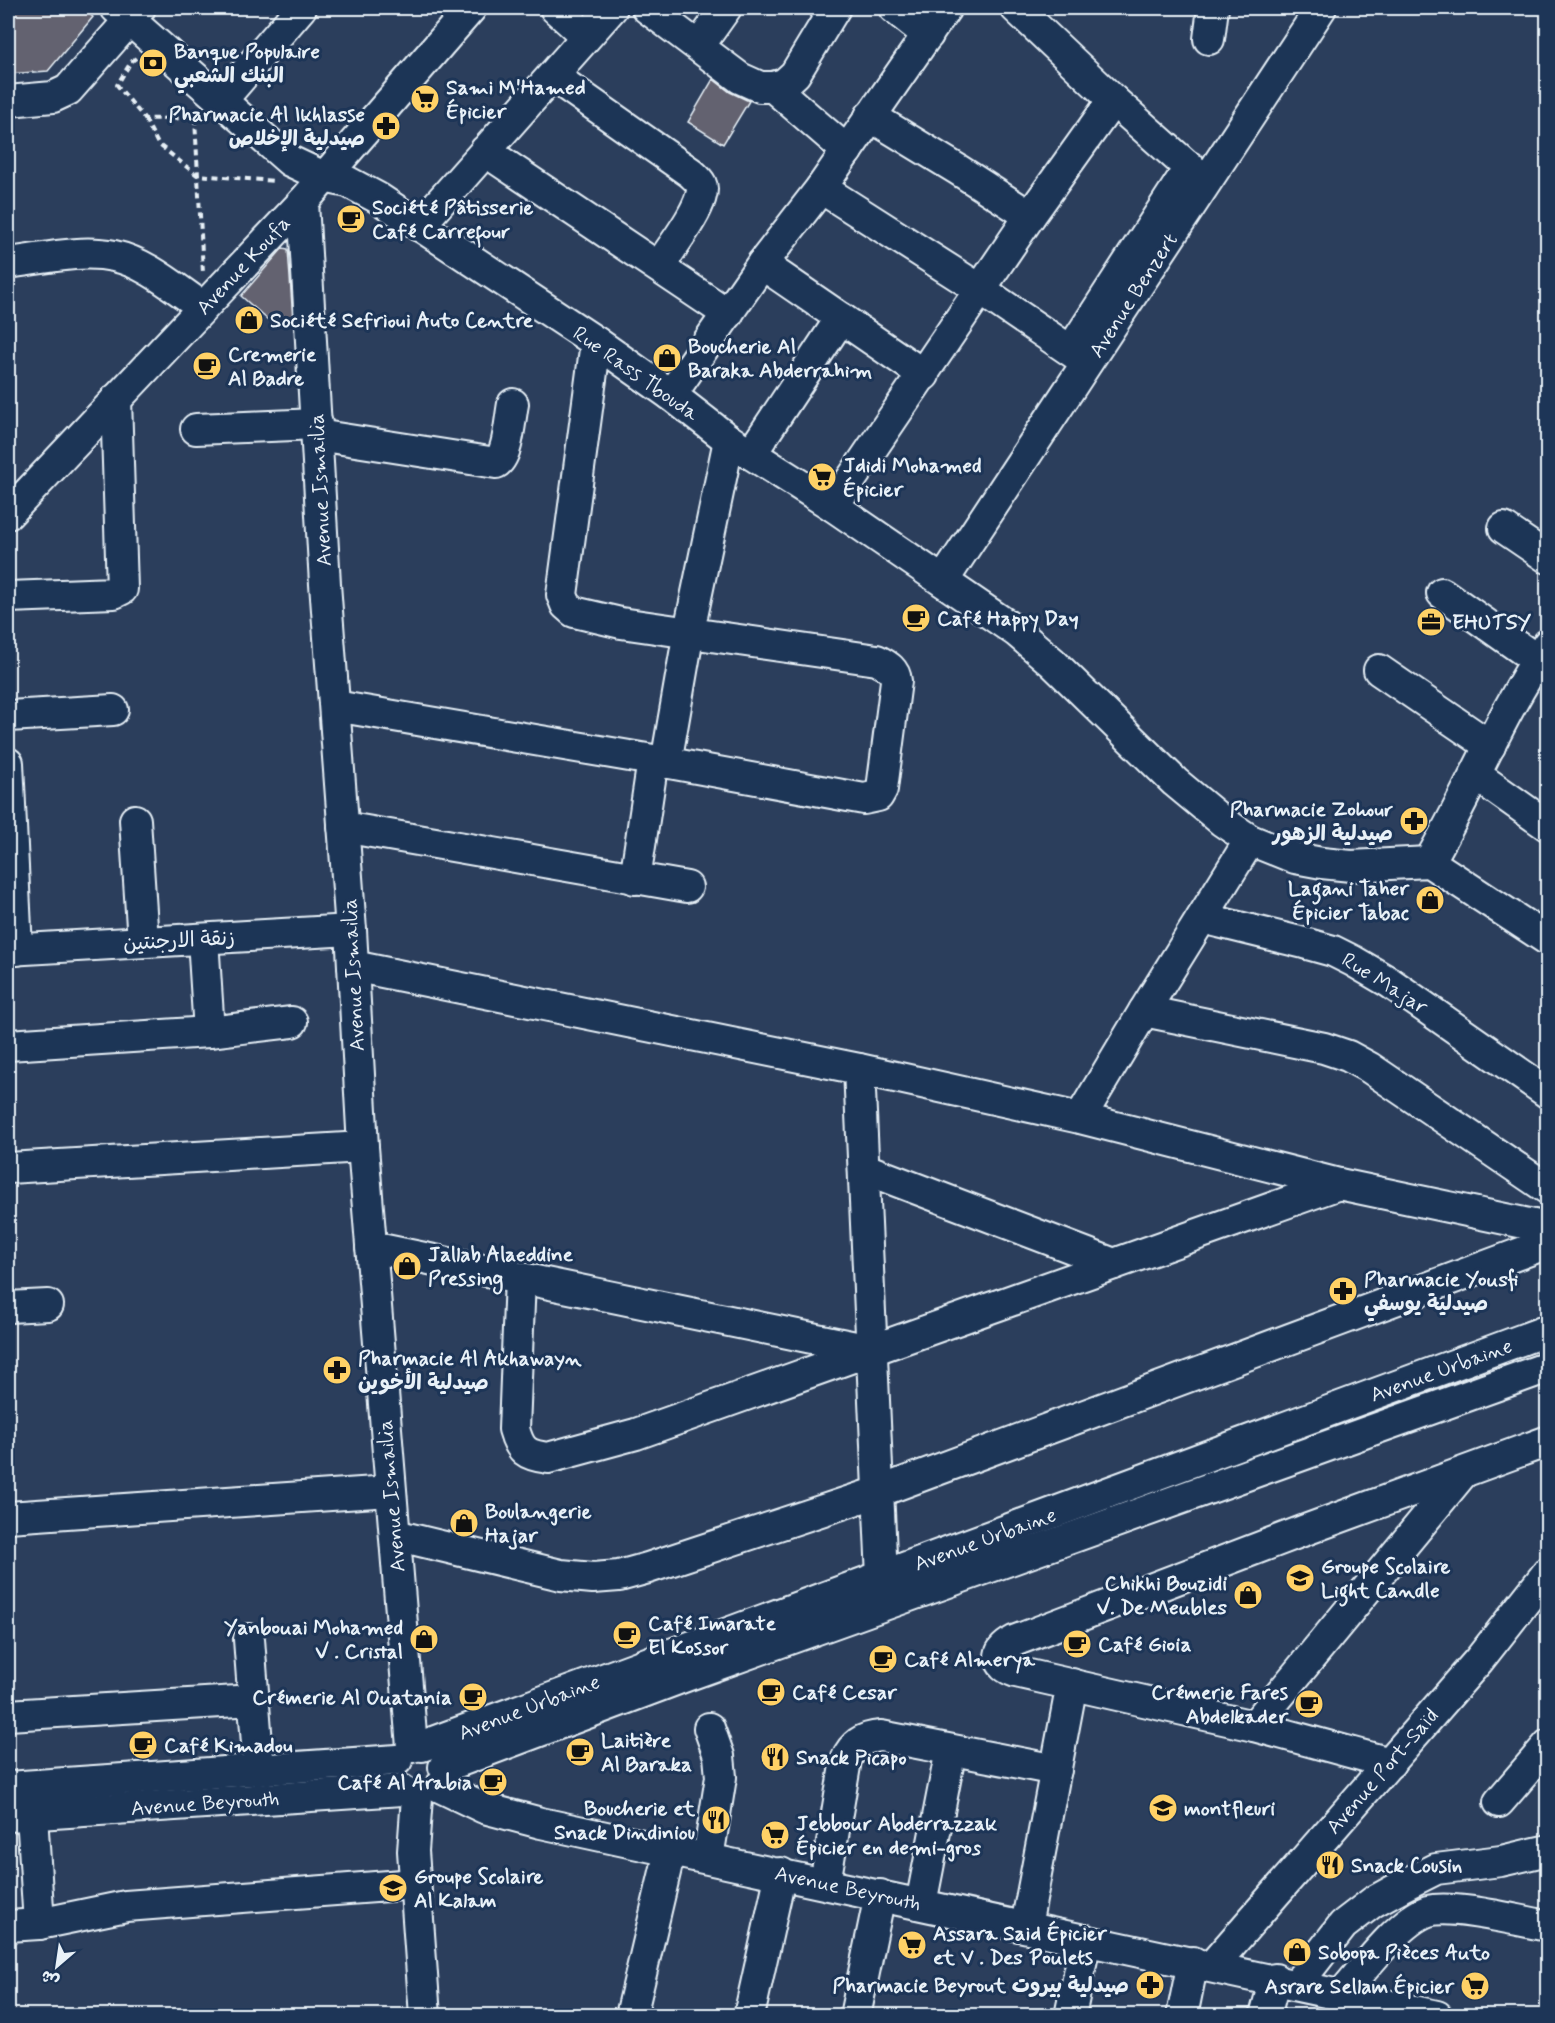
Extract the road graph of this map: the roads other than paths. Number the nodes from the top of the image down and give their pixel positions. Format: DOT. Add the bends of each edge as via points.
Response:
graph roads {
  1 [pos="301,8"];
  2 [pos="471,8"];
  3 [pos="555,8"];
  4 [pos="612,8"];
  5 [pos="647,8"];
  6 [pos="726,8"];
  7 [pos="835,8"];
  8 [pos="894,8"];
  9 [pos="946,8"];
  10 [pos="1016,8"];
  11 [pos="1214,8"];
  12 [pos="1321,8"];
  13 [pos="128,11"];
  14 [pos="928,35"];
  15 [pos="586,36"];
  16 [pos="1209,39"];
  17 [pos="699,46"];
  18 [pos="553,76"];
  19 [pos="773,87"];
  20 [pos="1113,100"];
  21 [pos="8,101"];
  22 [pos="209,105"];
  23 [pos="870,116"];
  24 [pos="485,151"];
  25 [pos="847,151"];
  26 [pos="316,174"];
  27 [pos="1198,175"];
  28 [pos="821,188"];
  29 [pos="303,202"];
  30 [pos="1030,216"];
  31 [pos="419,226"];
  32 [pos="8,263"];
  33 [pos="762,264"];
  34 [pos="659,266"];
  35 [pos="981,290"];
  36 [pos="203,307"];
  37 [pos="728,314"];
  38 [pos="841,318"];
  39 [pos="596,342"];
  40 [pos="1079,357"];
  41 [pos="924,375"];
  42 [pos="671,395"];
  43 [pos="116,399"];
  44 [pos="513,404"];
  45 [pos="196,429"];
  46 [pos="317,430"];
  47 [pos="740,447"];
  48 [pos="834,506"];
  49 [pos="8,514"];
  50 [pos="1504,528"];
  51 [pos="1548,558"];
  52 [pos="934,575"];
  53 [pos="1442,593"];
  54 [pos="8,597"];
  55 [pos="688,631"];
  56 [pos="1542,652"];
  57 [pos="1379,670"];
  58 [pos="335,706"];
  59 [pos="113,710"];
  60 [pos="8,716"];
  61 [pos="1490,746"];
  62 [pos="660,761"];
  63 [pos="8,764"];
  64 [pos="1476,775"];
  65 [pos="135,820"];
  66 [pos="1548,825"];
  67 [pos="343,827"];
  68 [pos="1250,840"];
  69 [pos="1429,862"];
  70 [pos="635,879"];
  71 [pos="687,887"];
  72 [pos="1202,918"];
  73 [pos="351,930"];
  74 [pos="203,939"];
  75 [pos="1548,940"];
  76 [pos="143,942"];
  77 [pos="12,950"];
  78 [pos="353,966"];
  79 [pos="1144,1011"];
  80 [pos="292,1022"];
  81 [pos="209,1032"];
  82 [pos="8,1045"];
  83 [pos="859,1070"];
  84 [pos="1548,1093"];
  85 [pos="1080,1118"];
  86 [pos="363,1147"];
  87 [pos="8,1168"];
  88 [pos="865,1169"];
  89 [pos="1339,1184"];
  90 [pos="1548,1189"];
  91 [pos="1548,1228"];
  92 [pos="1548,1243"];
  93 [pos="371,1247"];
  94 [pos="1114,1264"];
  95 [pos="520,1278"];
  96 [pos="48,1305"];
  97 [pos="8,1307"];
  98 [pos="1548,1330"];
  99 [pos="871,1350"];
  100 [pos="1548,1367"];
  101 [pos="1548,1441"];
  102 [pos="1463,1473"];
  103 [pos="390,1491"];
  104 [pos="878,1492"];
  105 [pos="8,1517"];
  106 [pos="395,1535"];
  107 [pos="1548,1572"];
  108 [pos="882,1577"];
  109 [pos="249,1639"];
  110 [pos="1072,1684"];
  111 [pos="254,1701"];
  112 [pos="8,1715"];
  113 [pos="1254,1726"];
  114 [pos="709,1728"];
  115 [pos="1548,1745"];
  116 [pos="951,1750"];
  117 [pos="410,1751"];
  118 [pos="1390,1763"];
  119 [pos="259,1770"];
  120 [pos="1056,1770"];
  121 [pos="426,1785"];
  122 [pos="8,1787"];
  123 [pos="1499,1802"];
  124 [pos="20,1816"];
  125 [pos="1548,1850"];
  126 [pos="670,1851"];
  127 [pos="708,1858"];
  128 [pos="781,1873"];
  129 [pos="825,1883"];
  130 [pos="415,1884"];
  131 [pos="880,1895"];
  132 [pos="921,1904"];
  133 [pos="39,1924"];
  134 [pos="8,1926"];
  135 [pos="1026,1926"];
  136 [pos="1548,1926"];
  137 [pos="1086,1940"];
  138 [pos="1202,1964"];
  139 [pos="1286,1982"];
  140 [pos="1342,1994"];
  141 [pos="425,2016"];
  142 [pos="631,2016"];
  143 [pos="749,2016"];
  144 [pos="855,2016"];
  145 [pos="1070,2016"];
  146 [pos="1182,2016"];
  147 [pos="1265,2016"];
  148 [pos="1437,2016"];
  1 -- 22 [label="street"];
  2 -- 26 [label="street, Avenue Koufa"];
  3 -- 15 [label="street"];
  4 -- 15 [label="street"];
  5 -- 17 [label="street"];
  6 -- 17 [label="street"];
  7 -- 19 [label="street" via="795,74 784,84"];
  8 -- 14 [label="street"];
  9 -- 14 [label="street"];
  10 -- 20 [label="street"];
  11 -- 16 [label="street"];
  12 -- 27 [label="street, Avenue Benzert"];
  13 -- 21 [label="street" via="68,90 53,97"];
  13 -- 22 [label="street, Rue Rass Tbouda"];
  14 -- 23 [label="street"];
  15 -- 18 [label="street"];
  17 -- 19 [label="street" via="740,78 760,87"];
  18 -- 24 [label="street"];
  18 -- 34 [label="street" via="701,184 697,208"];
  19 -- 25 [label="street"];
  20 -- 27 [label="street"];
  20 -- 30 [label="street"];
  22 -- 26 [label="street, Rue Rass Tbouda" via="290,161"];
  23 -- 25 [label="street"];
  23 -- 30 [label="street"];
  24 -- 31 [label="street"];
  24 -- 34 [label="street"];
  25 -- 28 [label="street"];
  26 -- 29 [label="street, Avenue Koufa"];
  26 -- 31 [label="street, Rue Rass Tbouda" via="361,188"];
  27 -- 40 [label="street, Avenue Benzert"];
  28 -- 33 [label="street"];
  28 -- 35 [label="street"];
  29 -- 36 [label="street, Avenue Koufa"];
  29 -- 46 [label="street, Avenue Ismailia"];
  30 -- 35 [label="street"];
  31 -- 39 [label="street, Rue Rass Tbouda"];
  32 -- 36 [label="street" via="86,254 115,256 146,269"];
  33 -- 37 [label="street"];
  33 -- 38 [label="street"];
  34 -- 37 [label="street"];
  35 -- 40 [label="street"];
  35 -- 41 [label="street"];
  36 -- 43 [label="street, Avenue Koufa"];
  37 -- 42 [label="street"];
  38 -- 41 [label="street"];
  38 -- 47 [label="street"];
  39 -- 42 [label="street, Rue Rass Tbouda"];
  39 -- 55 [label="street" via="562,596 574,612 621,623"];
  40 -- 52 [label="street, Avenue Benzert"];
  41 -- 48 [label="street"];
  42 -- 47 [label="street, Rue Rass Tbouda"];
  43 -- 49 [label="street, Avenue Koufa"];
  43 -- 54 [label="street" via="122,589 114,593"];
  44 -- 46 [label="street" via="503,458 496,463"];
  45 -- 46 [label="street"];
  46 -- 58 [label="street, Avenue Ismailia"];
  47 -- 48 [label="street, Rue Rass Tbouda"];
  47 -- 55 [label="street"];
  48 -- 52 [label="street, Rue Rass Tbouda"];
  50 -- 51 [label="street"];
  52 -- 68 [label="street, Rue Rass Tbouda" via="1017,632 1175,782"];
  53 -- 56 [label="street"];
  55 -- 62 [label="street"];
  55 -- 62 [label="street" via="886,664 896,681 882,789 878,796 864,799"];
  56 -- 61 [label="street"];
  57 -- 61 [label="street"];
  58 -- 62 [label="street"];
  58 -- 67 [label="street, Avenue Ismailia"];
  59 -- 60 [label="street"];
  61 -- 64 [label="street"];
  62 -- 70 [label="street"];
  63 -- 77 [label="street"];
  64 -- 66 [label="street"];
  64 -- 69 [label="street"];
  65 -- 76 [label="street"];
  67 -- 70 [label="street"];
  67 -- 73 [label="street, Avenue Ismailia"];
  68 -- 69 [label="street, Rue Rass Tbouda" via="1295,858 1322,863 1351,866"];
  68 -- 72 [label="street"];
  69 -- 75 [label="street"];
  70 -- 71 [label="street"];
  72 -- 79 [label="street"];
  72 -- 84 [label="street, Rue Majar" via="1304,942 1353,961"];
  73 -- 74 [label="street, زنقة الارجنتين"];
  73 -- 78 [label="street, Avenue Ismailia"];
  74 -- 76 [label="street, زنقة الارجنتين"];
  74 -- 81 [label="street"];
  76 -- 77 [label="street, زنقة الارجنتين"];
  78 -- 83 [label="street"];
  78 -- 86 [label="street, Avenue Ismailia"];
  79 -- 85 [label="street"];
  79 -- 90 [label="street" via="1300,1042 1348,1056"];
  80 -- 81 [label="street"];
  81 -- 82 [label="street"];
  83 -- 85 [label="street"];
  83 -- 88 [label="street"];
  85 -- 89 [label="street"];
  86 -- 87 [label="street"];
  86 -- 93 [label="street, Avenue Ismailia"];
  88 -- 94 [label="street"];
  88 -- 99 [label="street"];
  89 -- 91 [label="street"];
  89 -- 94 [label="street"];
  92 -- 104 [label="street"];
  93 -- 95 [label="street"];
  93 -- 103 [label="street, Avenue Ismailia"];
  94 -- 99 [label="street"];
  95 -- 99 [label="street"];
  95 -- 99 [label="street" via="514,1429 524,1451 535,1456 562,1456 636,1434"];
  96 -- 97 [label="street"];
  98 -- 108 [label="street, Avenue Urbaine"];
  99 -- 104 [label="street"];
  100 -- 121 [label="street, Avenue Urbaine" via="731,1660"];
  101 -- 102 [label="street"];
  102 -- 110 [label="street" via="1014,1641 1000,1656 1008,1670"];
  102 -- 113 [label="street"];
  103 -- 105 [label="street"];
  103 -- 106 [label="street, Avenue Ismailia"];
  104 -- 106 [label="street" via="648,1568 602,1578 561,1575"];
  104 -- 108 [label="street"];
  106 -- 117 [label="street, Avenue Ismailia"];
  107 -- 118 [label="street, Avenue Port-Saïd"];
  108 -- 117 [label="street, Avenue Urbaine"];
  109 -- 111 [label="street"];
  110 -- 113 [label="street"];
  110 -- 120 [label="street"];
  111 -- 112 [label="street"];
  111 -- 119 [label="street"];
  113 -- 118 [label="street"];
  114 -- 127 [label="street" via="722,1777"];
  115 -- 123 [label="street"];
  116 -- 120 [label="street"];
  116 -- 129 [label="street" via="881,1736 855,1745 846,1760"];
  116 -- 132 [label="street"];
  117 -- 119 [label="street, Avenue Beyrouth"];
  117 -- 121 [label="street" via="437,1753"];
  117 -- 121 [label="street, Avenue Ismailia" via="394,1776"];
  118 -- 138 [label="street, Avenue Port-Saïd"];
  119 -- 122 [label="street, Avenue Beyrouth"];
  120 -- 135 [label="street"];
  121 -- 124 [label="street, Avenue Beyrouth"];
  121 -- 126 [label="street, Avenue Beyrouth" via="484,1808"];
  121 -- 130 [label="street" via="413,1851"];
  124 -- 133 [label="street"];
  125 -- 139 [label="street" via="1436,1869 1402,1886 1343,1925"];
  126 -- 127 [label="street, Avenue Beyrouth"];
  126 -- 142 [label="street"];
  127 -- 128 [label="street, Avenue Beyrouth"];
  128 -- 129 [label="street, Avenue Beyrouth"];
  128 -- 143 [label="street"];
  129 -- 131 [label="street, Avenue Beyrouth"];
  130 -- 133 [label="street" via="126,1906"];
  130 -- 141 [label="street"];
  131 -- 132 [label="street, Avenue Beyrouth"];
  131 -- 144 [label="street"];
  132 -- 135 [label="street, Avenue Beyrouth"];
  133 -- 134 [label="street"];
  135 -- 137 [label="street, Avenue Beyrouth"];
  136 -- 140 [label="street" via="1446,1908 1429,1911 1398,1931"];
  137 -- 138 [label="street, Avenue Beyrouth"];
  137 -- 145 [label="street"];
  138 -- 139 [label="street, Avenue Beyrouth"];
  138 -- 146 [label="street"];
  139 -- 140 [label="street, Avenue Beyrouth"];
  139 -- 147 [label="street"];
  140 -- 148 [label="street, Avenue Beyrouth"];
}
